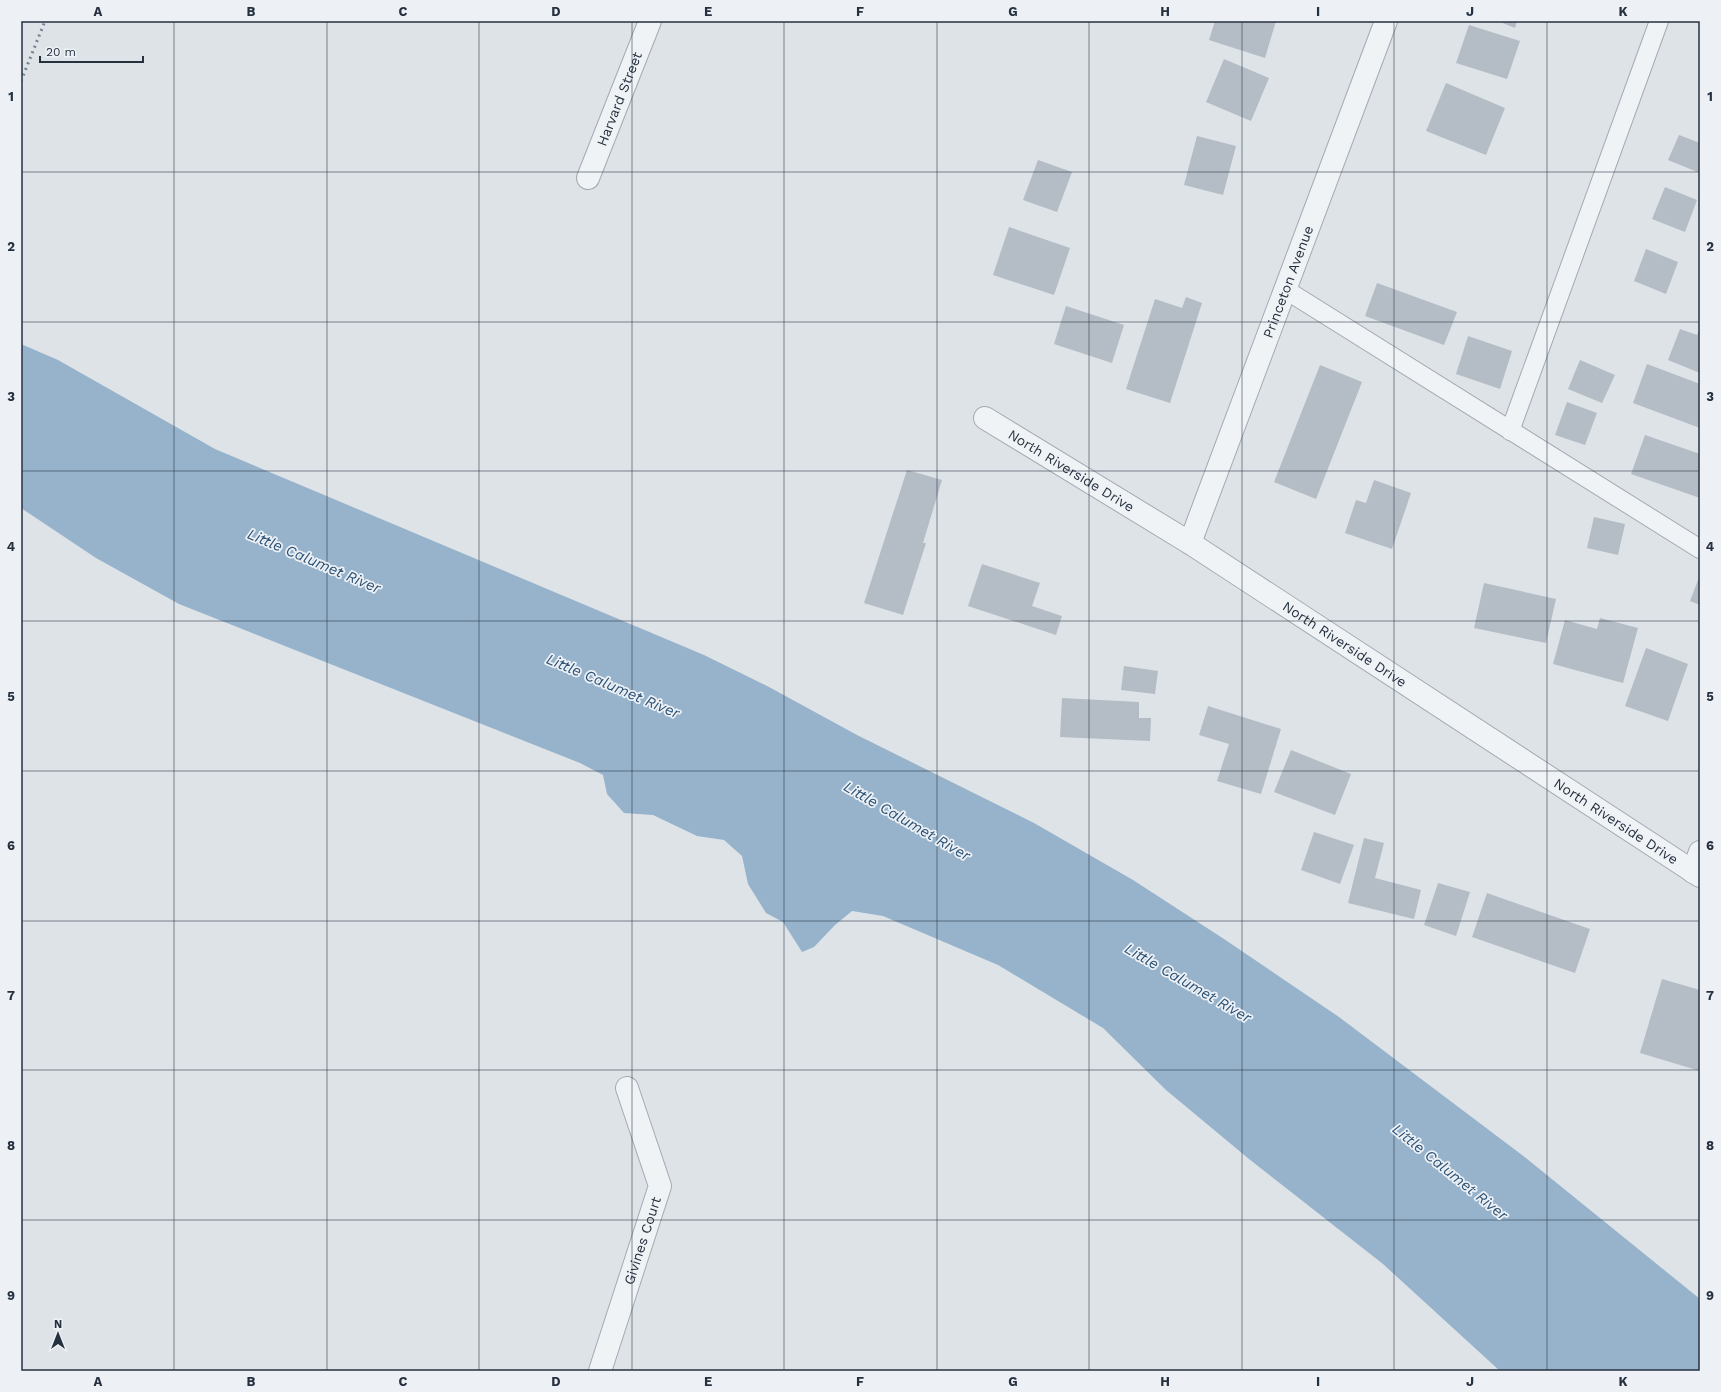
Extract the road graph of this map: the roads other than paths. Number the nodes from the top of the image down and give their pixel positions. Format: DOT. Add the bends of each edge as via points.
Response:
graph roads {
  1 [pos="650,21"];
  2 [pos="1386,21"];
  3 [pos="1659,21"];
  4 [pos="588,178"];
  5 [pos="1286,290"];
  6 [pos="986,418"];
  7 [pos="1510,431"];
  8 [pos="1190,543"];
  9 [pos="1700,549"];
  10 [pos="1698,867"];
  11 [pos="627,1088"];
  12 [pos="600,1371"];
  1 -- 4 [label="street, Harvard Street"];
  2 -- 5 [label="street, Princeton Avenue"];
  3 -- 7 [label="lane"];
  5 -- 7 [label="lane"];
  5 -- 8 [label="street, Princeton Avenue"];
  6 -- 8 [label="street, North Riverside Drive"];
  7 -- 9 [label="lane"];
  8 -- 10 [label="street, North Riverside Drive"];
  11 -- 12 [label="street, Givines Court" via="660,1186"];
}
